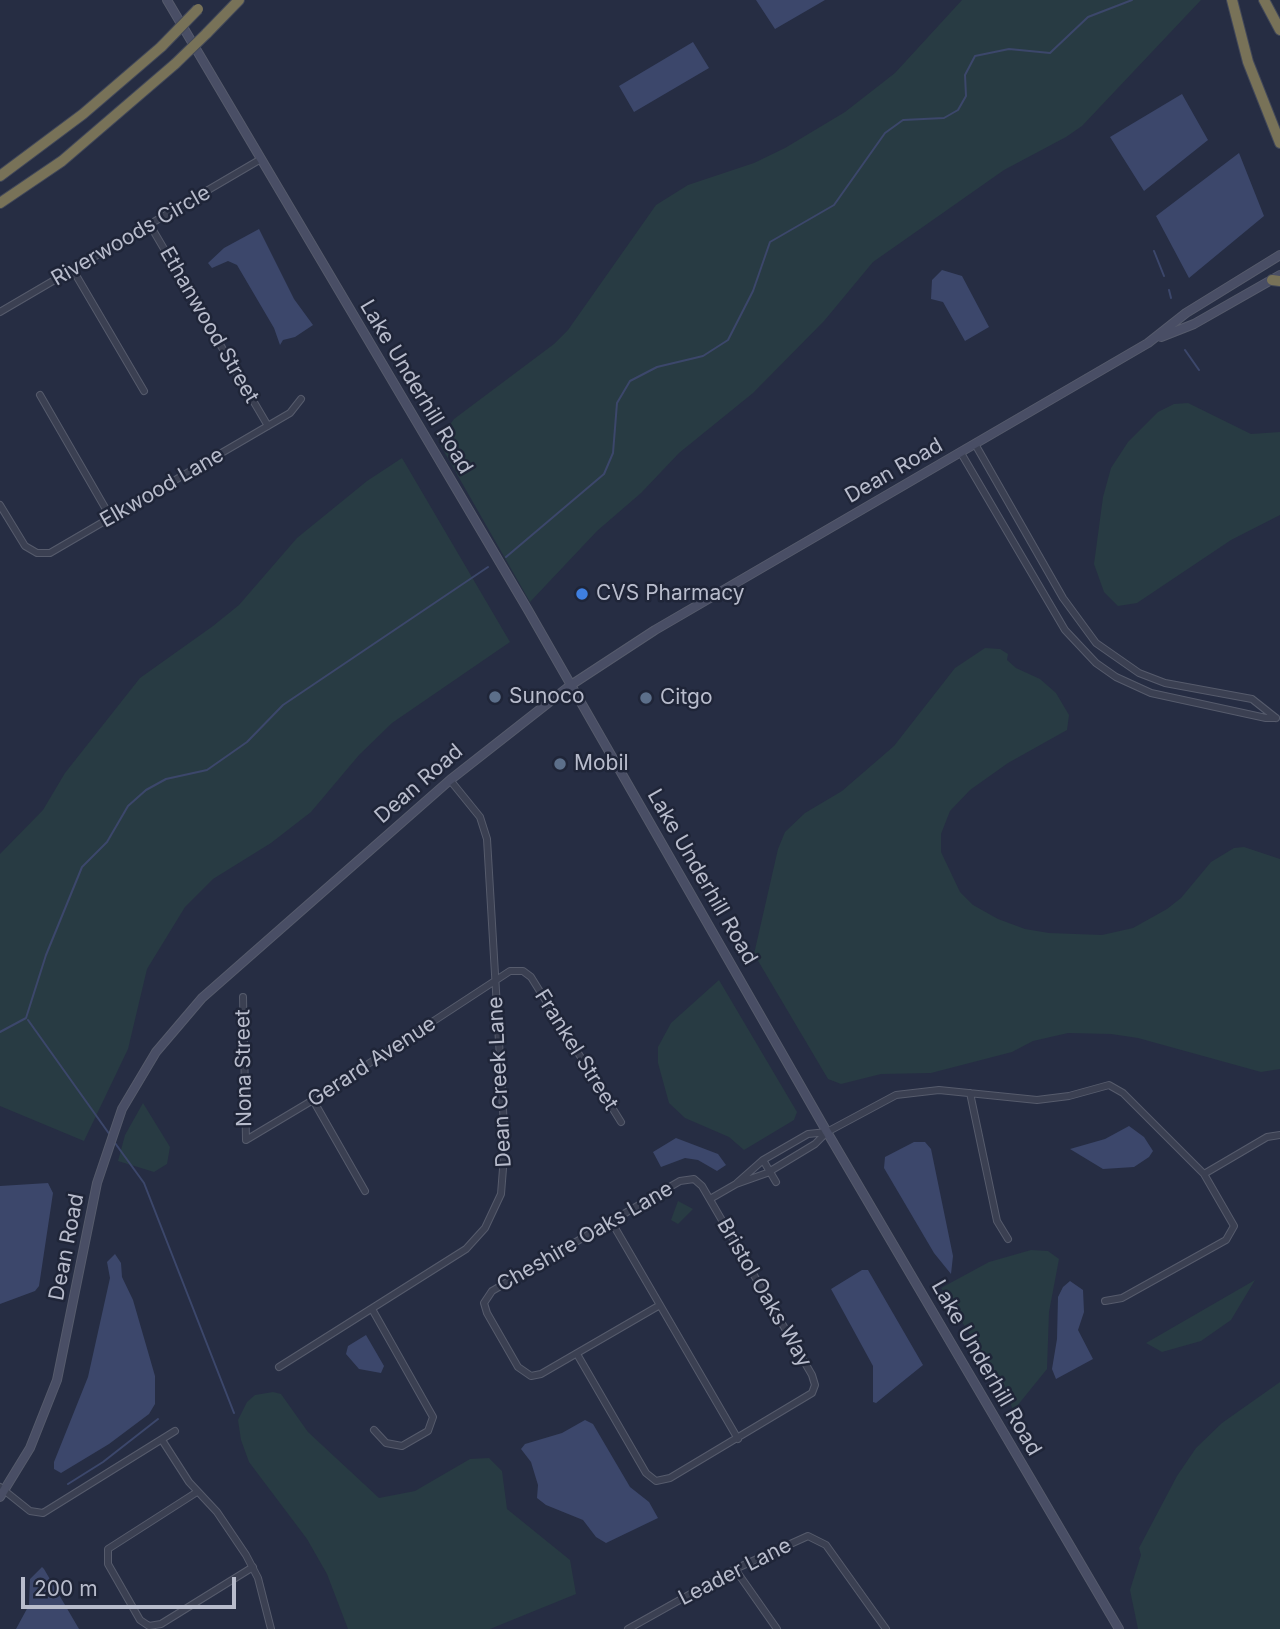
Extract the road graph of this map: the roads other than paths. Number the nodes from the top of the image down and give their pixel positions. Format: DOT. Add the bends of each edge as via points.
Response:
graph roads {
  1 [pos="167,0"];
  2 [pos="206,0"];
  3 [pos="1232,0"];
  4 [pos="1264,0"];
  5 [pos="239,2"];
  6 [pos="1280,30"];
  7 [pos="1280,143"];
  8 [pos="261,159"];
  9 [pos="0,176"];
  10 [pos="0,203"];
  11 [pos="150,225"];
  12 [pos="1280,256"];
  13 [pos="73,270"];
  14 [pos="1277,279"];
  15 [pos="0,312"];
  16 [pos="1148,343"];
  17 [pos="144,391"];
  18 [pos="40,395"];
  19 [pos="301,399"];
  20 [pos="268,426"];
  21 [pos="975,444"];
  22 [pos="961,453"];
  23 [pos="0,505"];
  24 [pos="111,518"];
  25 [pos="571,685"];
  26 [pos="450,780"];
  27 [pos="496,980"];
  28 [pos="243,996"];
  29 [pos="970,1093"];
  30 [pos="313,1100"];
  31 [pos="621,1122"];
  32 [pos="827,1132"];
  33 [pos="1280,1135"];
  34 [pos="246,1140"];
  35 [pos="763,1160"];
  36 [pos="770,1171"];
  37 [pos="1204,1174"];
  38 [pos="776,1182"];
  39 [pos="736,1184"];
  40 [pos="365,1191"];
  41 [pos="709,1199"];
  42 [pos="611,1221"];
  43 [pos="1008,1239"];
  44 [pos="1105,1301"];
  45 [pos="660,1305"];
  46 [pos="372,1309"];
  47 [pos="577,1354"];
  48 [pos="279,1367"];
  49 [pos="374,1430"];
  50 [pos="175,1431"];
  51 [pos="738,1439"];
  52 [pos="162,1440"];
  53 [pos="2,1492"];
  54 [pos="197,1492"];
  55 [pos="253,1567"];
  56 [pos="734,1569"];
  57 [pos="271,1629"];
  58 [pos="628,1629"];
  59 [pos="777,1629"];
  60 [pos="886,1629"];
  61 [pos="1119,1629"];
  1 -- 8 [label="street, Lake Underhill Road"];
  2 -- 9 [label="highway, bridge" via="161,47 83,114"];
  3 -- 7 [label="highway" via="1248,62"];
  4 -- 6 [label="highway"];
  5 -- 10 [label="highway, bridge" via="176,64 62,161"];
  8 -- 11 [label="street, Riverwoods Circle"];
  8 -- 25 [label="street, Lake Underhill Road"];
  11 -- 13 [label="street, Riverwoods Circle"];
  11 -- 20 [label="street, Ethanwood Street"];
  12 -- 16 [label="street, Dean Road" via="1186,313"];
  13 -- 15 [label="street, Riverwoods Circle"];
  13 -- 17 [label="street"];
  14 -- 16 [label="street, Dean Road"];
  16 -- 21 [label="street, Dean Road"];
  18 -- 24 [label="street"];
  19 -- 20 [label="street, Elkwood Lane" via="291,412"];
  20 -- 24 [label="street, Elkwood Lane"];
  21 -- 22 [label="street, Dean Road"];
  21 -- 22 [label="street" via="1063,598 1096,643 1139,673 1165,683 1252,699 1276,718 1151,693 1096,663 1065,630"];
  22 -- 25 [label="street, Dean Road" via="655,630"];
  23 -- 24 [label="street, Elkwood Lane" via="28,549 44,554"];
  25 -- 26 [label="street, Dean Road"];
  25 -- 32 [label="street, Lake Underhill Road"];
  26 -- 27 [label="street, Dean Creek Lane" via="477,812 486,832"];
  26 -- 53 [label="street, Dean Road" via="202,998 156,1052 122,1109 97,1183 57,1380 30,1448"];
  27 -- 30 [label="street, Gerard Avenue"];
  27 -- 31 [label="street, Frankel Street" via="510,971 523,971 531,977"];
  27 -- 46 [label="street, Dean Creek Lane" via="505,1157 499,1201 485,1228 466,1249"];
  28 -- 34 [label="street, Nona Street"];
  29 -- 32 [label="street" via="931,1089 904,1093"];
  29 -- 37 [label="street" via="1045,1100 1099,1085 1113,1086"];
  29 -- 43 [label="street" via="997,1223"];
  30 -- 34 [label="street, Gerard Avenue"];
  30 -- 40 [label="street"];
  32 -- 35 [label="street" via="811,1133"];
  32 -- 36 [label="street"];
  32 -- 61 [label="street, Lake Underhill Road"];
  33 -- 37 [label="street" via="1268,1137"];
  35 -- 36 [label="street"];
  35 -- 39 [label="street"];
  36 -- 38 [label="street"];
  36 -- 39 [label="street"];
  37 -- 44 [label="street" via="1232,1220 1230,1236 1121,1299"];
  39 -- 41 [label="street"];
  41 -- 42 [label="street, Cheshire Oaks Lane" via="700,1184 687,1179"];
  41 -- 51 [label="street, Bristol Oaks Way" via="815,1383 809,1396"];
  42 -- 45 [label="street"];
  42 -- 47 [label="street, Cheshire Oaks Lane" via="492,1291 484,1303 525,1374 541,1374"];
  45 -- 47 [label="street, Cheshire Oaks Lane"];
  45 -- 51 [label="street"];
  46 -- 48 [label="street, Dean Creek Lane"];
  46 -- 49 [label="street" via="433,1417 428,1431 402,1446 386,1443"];
  47 -- 51 [label="street, Bristol Oaks Way" via="654,1480 668,1479"];
  50 -- 52 [label="street"];
  52 -- 53 [label="street" via="43,1513 30,1511"];
  52 -- 54 [label="street"];
  54 -- 55 [label="street" via="217,1512"];
  54 -- 55 [label="street" via="114,1543 107,1552 108,1563 140,1620 149,1626 161,1624"];
  55 -- 57 [label="street"];
  56 -- 58 [label="street, Leader Lane"];
  56 -- 59 [label="street"];
  56 -- 60 [label="street, Leader Lane" via="799,1538 816,1538 829,1549"];
}
